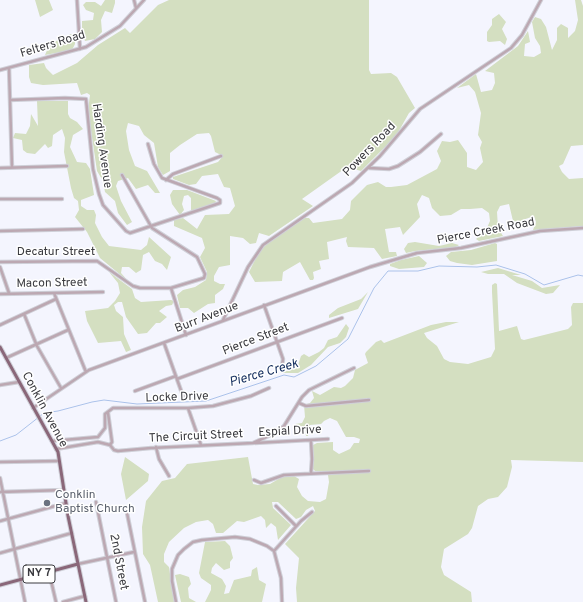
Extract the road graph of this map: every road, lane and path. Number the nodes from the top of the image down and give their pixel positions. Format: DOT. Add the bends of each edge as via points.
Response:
graph roads {
  1 [pos="77,0"];
  2 [pos="134,0"];
  3 [pos="144,0"];
  4 [pos="541,0"];
  5 [pos="136,8"];
  6 [pos="80,49"];
  7 [pos="9,68"];
  8 [pos="0,70"];
  9 [pos="10,100"];
  10 [pos="441,134"];
  11 [pos="148,144"];
  12 [pos="221,156"];
  13 [pos="67,166"];
  14 [pos="12,167"];
  15 [pos="0,168"];
  16 [pos="368,168"];
  17 [pos="122,175"];
  18 [pos="166,180"];
  19 [pos="0,199"];
  20 [pos="62,199"];
  21 [pos="151,225"];
  22 [pos="583,228"];
  23 [pos="83,229"];
  24 [pos="0,231"];
  25 [pos="394,259"];
  26 [pos="0,262"];
  27 [pos="0,267"];
  28 [pos="171,288"];
  29 [pos="103,292"];
  30 [pos="54,293"];
  31 [pos="0,294"];
  32 [pos="8,294"];
  33 [pos="56,299"];
  34 [pos="264,305"];
  35 [pos="24,314"];
  36 [pos="342,318"];
  37 [pos="223,321"];
  38 [pos="0,325"];
  39 [pos="68,330"];
  40 [pos="186,335"];
  41 [pos="277,341"];
  42 [pos="164,343"];
  43 [pos="36,344"];
  44 [pos="0,347"];
  45 [pos="6,358"];
  46 [pos="282,366"];
  47 [pos="354,368"];
  48 [pos="86,372"];
  49 [pos="177,378"];
  50 [pos="19,382"];
  51 [pos="0,384"];
  52 [pos="61,388"];
  53 [pos="269,388"];
  54 [pos="135,391"];
  55 [pos="183,396"];
  56 [pos="369,400"];
  57 [pos="299,403"];
  58 [pos="33,408"];
  59 [pos="188,408"];
  60 [pos="108,413"];
  61 [pos="106,428"];
  62 [pos="110,429"];
  63 [pos="98,437"];
  64 [pos="328,439"];
  65 [pos="311,440"];
  66 [pos="52,441"];
  67 [pos="98,442"];
  68 [pos="253,443"];
  69 [pos="110,445"];
  70 [pos="201,445"];
  71 [pos="156,447"];
  72 [pos="56,449"];
  73 [pos="60,461"];
  74 [pos="0,462"];
  75 [pos="369,471"];
  76 [pos="310,474"];
  77 [pos="169,476"];
  78 [pos="0,478"];
  79 [pos="254,480"];
  80 [pos="64,490"];
  81 [pos="1,492"];
  82 [pos="96,502"];
  83 [pos="66,503"];
  84 [pos="276,506"];
  85 [pos="126,508"];
  86 [pos="312,512"];
  87 [pos="8,519"];
  88 [pos="0,521"];
  89 [pos="296,526"];
  90 [pos="72,533"];
  91 [pos="14,549"];
  92 [pos="274,551"];
  93 [pos="134,552"];
  94 [pos="0,553"];
  95 [pos="107,558"];
  96 [pos="78,564"];
  97 [pos="49,572"];
  98 [pos="20,580"];
  99 [pos="0,585"];
  100 [pos="85,596"];
  101 [pos="25,602"];
  102 [pos="56,602"];
  103 [pos="63,602"];
  104 [pos="86,602"];
  105 [pos="116,602"];
  106 [pos="145,602"];
  107 [pos="176,602"];
  108 [pos="282,602"];
  1 -- 6 [label="street"];
  2 -- 5 [label="street"];
  3 -- 5 [label="street, Felters Road"];
  4 -- 16 [label="street, Powers Road" via="516,44 417,111 400,134"];
  5 -- 6 [label="street, Felters Road" via="116,29"];
  6 -- 7 [label="street, Felters Road"];
  7 -- 8 [label="street, Felters Road"];
  7 -- 9 [label="street"];
  9 -- 14 [label="street"];
  9 -- 21 [label="street, Harding Avenue" via="86,99 98,194 104,205 128,232"];
  10 -- 16 [label="street" via="398,166 389,169"];
  11 -- 18 [label="street" via="159,174"];
  12 -- 18 [label="street" via="174,174"];
  13 -- 14 [label="street"];
  14 -- 15 [label="street"];
  16 -- 37 [label="street, Powers Road" via="342,191 263,245 248,267"];
  17 -- 21 [label="street, Decatur Street"];
  18 -- 21 [label="street, Harding Avenue" via="217,198 220,202"];
  19 -- 20 [label="street"];
  21 -- 28 [label="street, Decatur Street" via="156,231 197,257 205,274 203,280"];
  22 -- 25 [label="street, Pierce Creek Road" via="540,231"];
  23 -- 24 [label="street"];
  25 -- 34 [label="street, Burr Avenue"];
  26 -- 28 [label="street, Decatur Street" via="97,261 136,288"];
  27 -- 32 [label="street"];
  28 -- 40 [label="street"];
  29 -- 30 [label="street, Macon Street"];
  30 -- 32 [label="street, Macon Street"];
  30 -- 33 [label="street"];
  31 -- 32 [label="street, Macon Street"];
  33 -- 35 [label="street"];
  33 -- 39 [label="street"];
  34 -- 37 [label="street, Burr Avenue"];
  34 -- 41 [label="street"];
  35 -- 38 [label="street"];
  35 -- 43 [label="street"];
  36 -- 41 [label="street, Pierce Street"];
  37 -- 40 [label="street, Burr Avenue"];
  39 -- 43 [label="street"];
  39 -- 48 [label="street"];
  40 -- 42 [label="street, Burr Avenue"];
  41 -- 46 [label="street" via="283,359"];
  41 -- 49 [label="street, Pierce Street"];
  42 -- 48 [label="street, Burr Avenue"];
  42 -- 49 [label="street"];
  43 -- 45 [label="street"];
  43 -- 52 [label="street"];
  44 -- 45 [label="main road, Conklin Avenue"];
  45 -- 50 [label="main road, Conklin Avenue"];
  47 -- 57 [label="street, The Circuit Street" via="313,387"];
  48 -- 52 [label="street, Burr Avenue"];
  49 -- 54 [label="street, Pierce Street"];
  49 -- 55 [label="street"];
  50 -- 51 [label="street"];
  50 -- 58 [label="main road, Conklin Avenue"];
  52 -- 58 [label="street, Burr Avenue"];
  53 -- 59 [label="street, Locke Drive" via="219,405"];
  56 -- 57 [label="street" via="306,406"];
  57 -- 68 [label="street, The Circuit Street" via="284,426"];
  58 -- 66 [label="main road, Conklin Avenue"];
  59 -- 60 [label="street, Locke Drive" via="113,408"];
  59 -- 70 [label="street"];
  60 -- 61 [label="street" via="104,415"];
  60 -- 62 [label="street"];
  61 -- 62 [label="street"];
  61 -- 63 [label="street"];
  62 -- 69 [label="street"];
  63 -- 66 [label="street"];
  63 -- 67 [label="street"];
  64 -- 65 [label="street, Espial Drive"];
  65 -- 68 [label="street, Espial Drive"];
  65 -- 76 [label="street"];
  66 -- 72 [label="main road, Conklin Avenue"];
  67 -- 69 [label="street, The Circuit Street"];
  67 -- 72 [label="street"];
  68 -- 70 [label="street, The Circuit Street"];
  69 -- 71 [label="street, The Circuit Street" via="118,452"];
  70 -- 71 [label="street, The Circuit Street"];
  71 -- 77 [label="street" via="159,459"];
  72 -- 73 [label="main road, Conklin Avenue"];
  73 -- 74 [label="street"];
  73 -- 80 [label="main road, Conklin Avenue"];
  75 -- 76 [label="street"];
  76 -- 79 [label="street" via="282,475 261,484"];
  78 -- 81 [label="street"];
  80 -- 81 [label="street"];
  80 -- 83 [label="main road, Conklin Avenue"];
  81 -- 87 [label="street"];
  82 -- 95 [label="street, 2nd Street"];
  83 -- 87 [label="street"];
  83 -- 90 [label="main road, Conklin Avenue"];
  84 -- 89 [label="street"];
  85 -- 93 [label="street"];
  86 -- 89 [label="street"];
  87 -- 88 [label="street"];
  87 -- 91 [label="street"];
  89 -- 92 [label="street"];
  90 -- 91 [label="street"];
  90 -- 96 [label="main road, Conklin Avenue"];
  91 -- 94 [label="street"];
  91 -- 98 [label="street"];
  92 -- 107 [label="street" via="268,546 238,537 193,542 178,555 172,569"];
  92 -- 108 [label="street" via="281,578"];
  93 -- 95 [label="street"];
  93 -- 106 [label="street"];
  95 -- 96 [label="street"];
  95 -- 105 [label="street, 2nd Street"];
  96 -- 97 [label="main road, NY 7"];
  96 -- 100 [label="main road, Conklin Avenue"];
  97 -- 98 [label="main road, NY 7"];
  97 -- 102 [label="street"];
  98 -- 99 [label="main road, NY 7"];
  98 -- 101 [label="street"];
  100 -- 103 [label="street"];
  100 -- 104 [label="main road, Conklin Avenue"];
}
